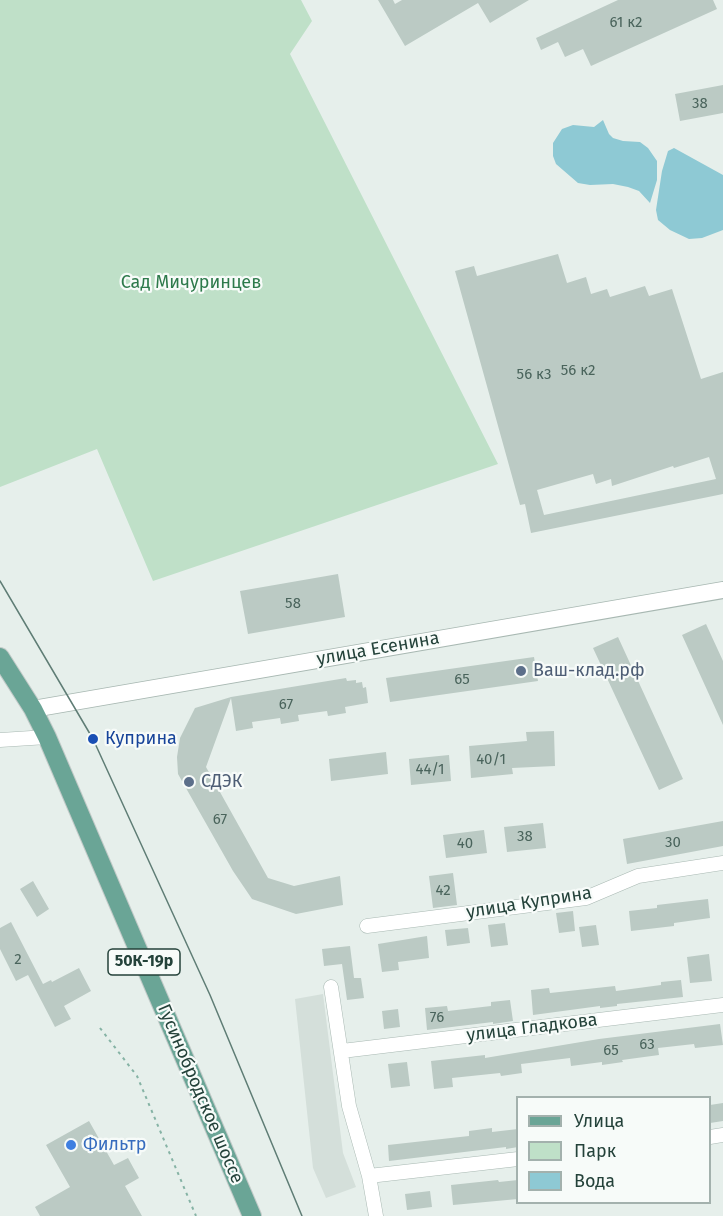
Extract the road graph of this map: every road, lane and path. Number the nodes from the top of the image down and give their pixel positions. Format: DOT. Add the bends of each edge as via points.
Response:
graph roads {
  1 [pos="723,590"];
  2 [pos="0,657"];
  3 [pos="33,709"];
  4 [pos="47,737"];
  5 [pos="0,740"];
  6 [pos="723,863"];
  7 [pos="367,926"];
  8 [pos="331,987"];
  9 [pos="723,1005"];
  10 [pos="100,1028"];
  11 [pos="342,1051"];
  12 [pos="516,1159"];
  13 [pos="369,1176"];
  14 [pos="196,1216"];
  15 [pos="252,1216"];
  16 [pos="376,1216"];
  1 -- 3 [label="street, улица Есенина"];
  2 -- 3 [label="main road, Гусинобродское шоссе"];
  3 -- 4 [label="main road, Гусинобродское шоссе / 50К-19р"];
  4 -- 5 [label="street"];
  4 -- 15 [label="main road, Гусинобродское шоссе / 50К-19р"];
  6 -- 7 [label="street, улица Куприна" via="638,876 586,898"];
  8 -- 11 [label="street"];
  9 -- 11 [label="street, улица Гладкова"];
  10 -- 14 [label="path" via="137,1076"];
  11 -- 13 [label="street" via="349,1106"];
  12 -- 13 [label="street"];
  13 -- 16 [label="street"];
}
